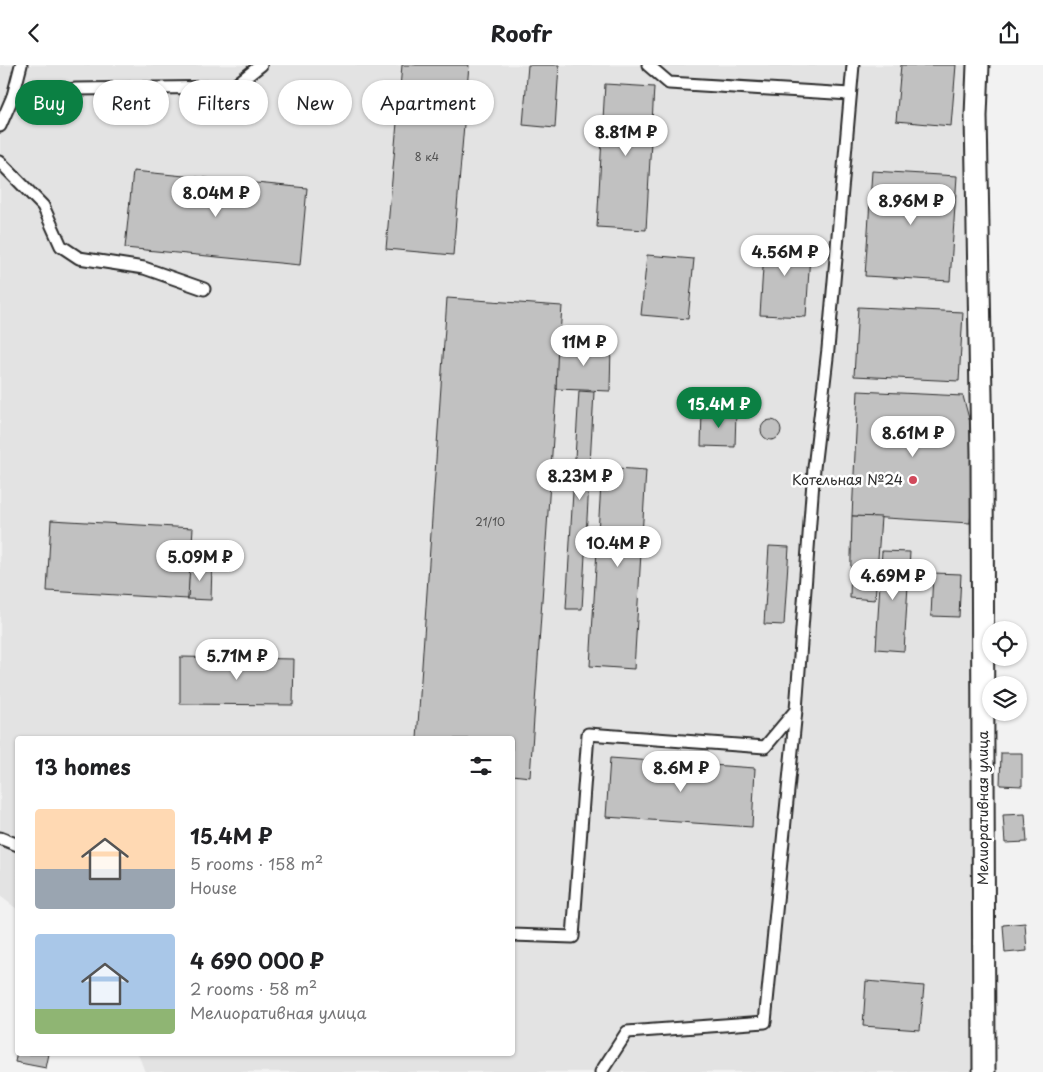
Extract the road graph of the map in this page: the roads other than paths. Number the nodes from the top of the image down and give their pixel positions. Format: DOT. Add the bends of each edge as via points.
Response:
graph roads {
  1 [pos="22,65"];
  2 [pos="260,65"];
  3 [pos="648,65"];
  4 [pos="853,65"];
  5 [pos="978,65"];
  6 [pos="850,94"];
  7 [pos="13,97"];
  8 [pos="0,126"];
  9 [pos="0,162"];
  10 [pos="204,289"];
  11 [pos="796,710"];
  12 [pos="0,837"];
  13 [pos="15,844"];
  14 [pos="515,935"];
  15 [pos="601,1072"];
  16 [pos="984,1072"];
  1 -- 7 [label="lane"];
  2 -- 7 [label="lane" via="233,87 76,89"];
  3 -- 6 [label="lane" via="669,83"];
  4 -- 6 [label="lane"];
  5 -- 16 [label="street, Мелиоративная улица"];
  6 -- 11 [label="lane" via="828,349 814,468"];
  7 -- 8 [label="lane"];
  9 -- 10 [label="lane" via="44,206 61,246 79,258 144,268"];
  11 -- 14 [label="lane" via="765,747 588,734 573,937"];
  11 -- 15 [label="lane" via="765,1022 627,1032"];
  12 -- 13 [label="lane"];
}
